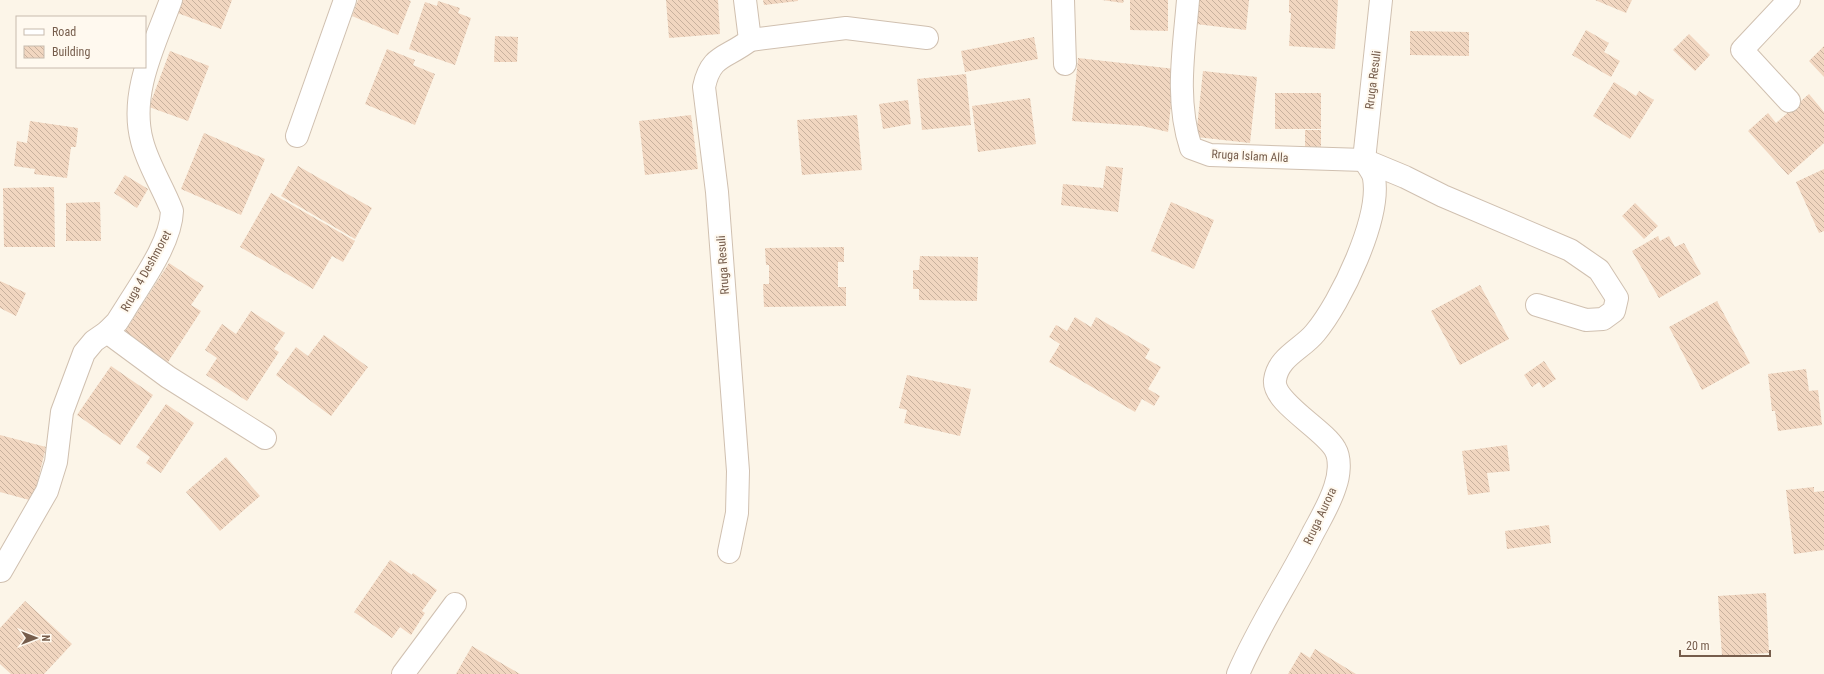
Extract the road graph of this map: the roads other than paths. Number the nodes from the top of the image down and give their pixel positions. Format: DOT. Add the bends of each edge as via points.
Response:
graph roads {
  1 [pos="171,0"];
  2 [pos="344,0"];
  3 [pos="745,0"];
  4 [pos="1063,0"];
  5 [pos="1188,0"];
  6 [pos="1381,0"];
  7 [pos="1789,0"];
  8 [pos="927,38"];
  9 [pos="750,40"];
  10 [pos="1065,64"];
  11 [pos="1789,100"];
  12 [pos="297,136"];
  13 [pos="1364,160"];
  14 [pos="1537,305"];
  15 [pos="107,332"];
  16 [pos="265,438"];
  17 [pos="729,552"];
  18 [pos="1,571"];
  19 [pos="455,604"];
  20 [pos="402,674"];
  21 [pos="1238,674"];
  1 -- 15 [label="street, Rruga 4 Deshmoret" via="141,85 139,113 142,140 172,211 172,223 165,241 124,311"];
  2 -- 12 [label="street"];
  3 -- 9 [label="street"];
  4 -- 10 [label="street"];
  5 -- 13 [label="street, Rruga Islam Alla" via="1181,106 1191,148 1210,155"];
  6 -- 13 [label="street, Rruga Resuli"];
  7 -- 11 [label="street" via="1742,50"];
  8 -- 9 [label="street" via="846,28"];
  9 -- 17 [label="street, Rruga Resuli" via="736,51 716,60 707,72 704,87 717,192 738,471 738,514"];
  13 -- 14 [label="street" via="1570,250 1599,270 1617,298 1614,311 1603,319 1586,320"];
  13 -- 21 [label="street, Rruga Aurora" via="1374,177 1375,198 1371,218 1346,286 1314,334 1279,367 1274,381 1280,395 1328,438 1336,450 1339,467 1336,486 1291,577 1250,645"];
  15 -- 16 [label="street" via="168,377"];
  15 -- 18 [label="street, Rruga 4 Deshmoret" via="94,341 84,353 62,412 56,462 47,491"];
  19 -- 20 [label="street"];
}
